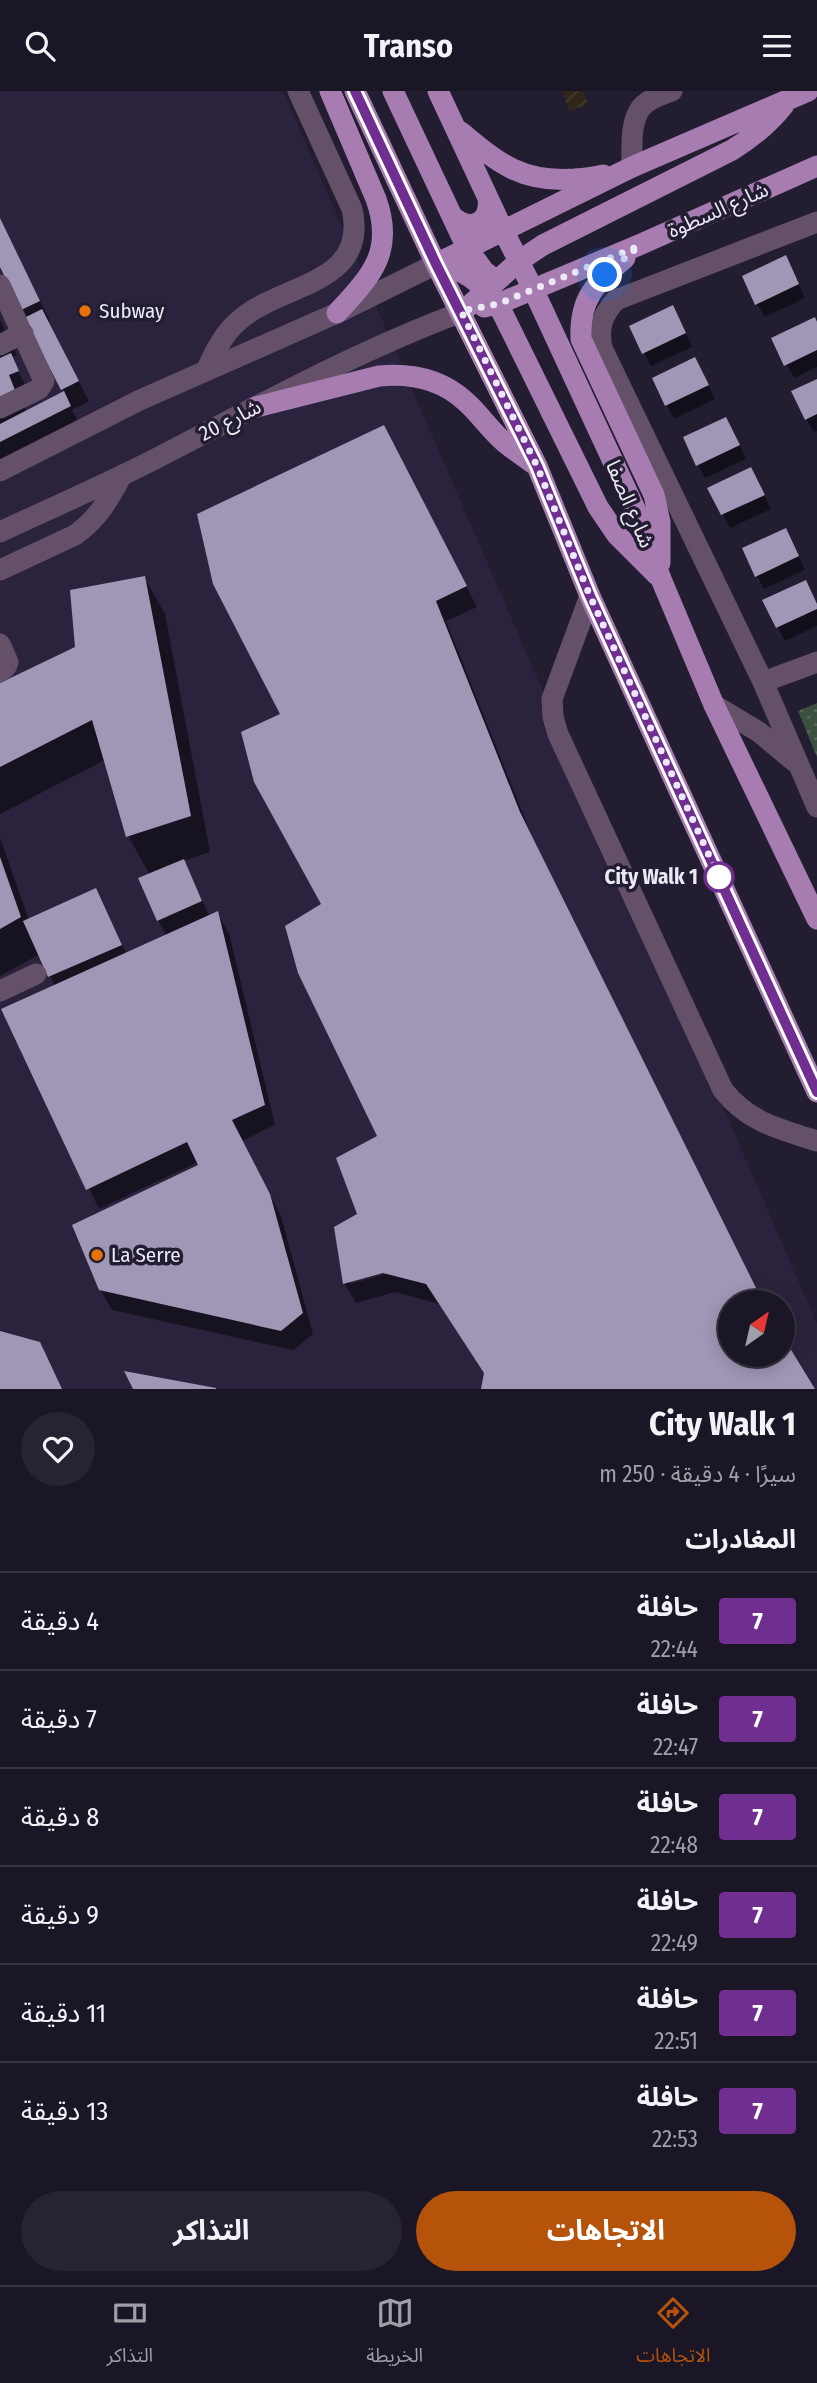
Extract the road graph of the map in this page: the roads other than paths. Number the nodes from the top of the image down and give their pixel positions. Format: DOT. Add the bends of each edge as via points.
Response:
graph roads {
  1 [pos="298,91"];
  2 [pos="330,91"];
  3 [pos="355,91"];
  4 [pos="393,91"];
  5 [pos="438,91"];
  6 [pos="672,91"];
  7 [pos="808,91"];
  8 [pos="787,100"];
  9 [pos="455,127"];
  10 [pos="817,166"];
  11 [pos="632,167"];
  12 [pos="488,198"];
  13 [pos="452,216"];
  14 [pos="817,222"];
  15 [pos="503,230"];
  16 [pos="556,238"];
  17 [pos="639,246"];
  18 [pos="467,248"];
  19 [pos="519,261"];
  20 [pos="436,264"];
  21 [pos="569,274"];
  22 [pos="0,285"];
  23 [pos="533,289"];
  24 [pos="494,292"];
  25 [pos="461,311"];
  26 [pos="337,313"];
  27 [pos="23,333"];
  28 [pos="513,335"];
  29 [pos="0,345"];
  30 [pos="479,351"];
  31 [pos="206,371"];
  32 [pos="256,407"];
  33 [pos="0,408"];
  34 [pos="537,466"];
  35 [pos="0,471"];
  36 [pos="122,475"];
  37 [pos="0,532"];
  38 [pos="0,570"];
  39 [pos="660,579"];
  40 [pos="590,596"];
  41 [pos="0,644"];
  42 [pos="817,662"];
  43 [pos="0,672"];
  44 [pos="763,682"];
  45 [pos="714,705"];
  46 [pos="799,765"];
  47 [pos="817,807"];
  48 [pos="817,919"];
  49 [pos="0,975"];
  50 [pos="0,991"];
  51 [pos="817,1092"];
  52 [pos="817,1141"];
  1 -- 31 [label="street" via="352,209 354,241 340,265 328,274 243,317 219,344"];
  2 -- 26 [label="main road" via="376,199 384,233 373,271"];
  3 -- 20 [label="main road"];
  4 -- 13 [label="main road"];
  5 -- 9 [label="main road, شارع الصفا"];
  6 -- 11 [label="street" via="638,111"];
  7 -- 8 [label="main road"];
  8 -- 11 [label="main road"];
  8 -- 16 [label="main road" via="762,128 732,150"];
  9 -- 11 [label="main road" via="504,166 540,179 597,177"];
  9 -- 12 [label="main road, شارع الصفا"];
  10 -- 17 [label="main road, شارع السطوة"];
  11 -- 15 [label="main road"];
  12 -- 13 [label="main road" via="486,217 478,223 459,223"];
  12 -- 15 [label="main road, شارع الصفا"];
  13 -- 18 [label="main road"];
  14 -- 44 [label="street" via="616,300 606,311 599,336"];
  15 -- 18 [label="main road"];
  15 -- 19 [label="main road, شارع الصفا"];
  16 -- 19 [label="main road"];
  16 -- 21 [label="main road" via="548,248 549,261 556,271"];
  17 -- 21 [label="main road, شارع السطوة"];
  17 -- 39 [label="main road" via="593,288 580,321 581,339 654,495 660,522"];
  18 -- 20 [label="main road"];
  18 -- 24 [label="main road"];
  19 -- 23 [label="main road, شارع الصفا"];
  19 -- 24 [label="main road"];
  20 -- 24 [label="main road" via="453,266"];
  20 -- 25 [label="main road"];
  20 -- 26 [label="street"];
  21 -- 23 [label="main road, شارع السطوة"];
  22 -- 27 [label="street"];
  23 -- 24 [label="main road, شارع السطوة"];
  23 -- 39 [label="main road, شارع الصفا" via="636,511"];
  24 -- 25 [label="main road, شارع السطوة"];
  24 -- 28 [label="main road"];
  25 -- 30 [label="main road"];
  25 -- 32 [label="street, شارع 20"];
  26 -- 31 [label="street"];
  27 -- 29 [label="street"];
  27 -- 33 [label="street" via="44,376 43,385"];
  28 -- 30 [label="main road" via="495,330 481,341"];
  28 -- 39 [label="main road" via="607,522"];
  30 -- 34 [label="main road"];
  31 -- 35 [label="street"];
  32 -- 34 [label="main road" via="379,376 415,376 465,401 503,441"];
  32 -- 36 [label="street, شارع 20"];
  34 -- 40 [label="main road"];
  36 -- 37 [label="street, شارع 20"];
  36 -- 38 [label="street" via="86,528"];
  39 -- 45 [label="main road, شارع الصفا"];
  40 -- 51 [label="main road"];
  40 -- 52 [label="street" via="552,699 558,734 723,1090 755,1119"];
  41 -- 43 [label="street" via="8,661"];
  42 -- 44 [label="street"];
  44 -- 46 [label="street"];
  45 -- 46 [label="street" via="759,732"];
  45 -- 48 [label="main road, شارع الصفا"];
  46 -- 47 [label="street"];
  49 -- 50 [label="street" via="33,968"];
}
